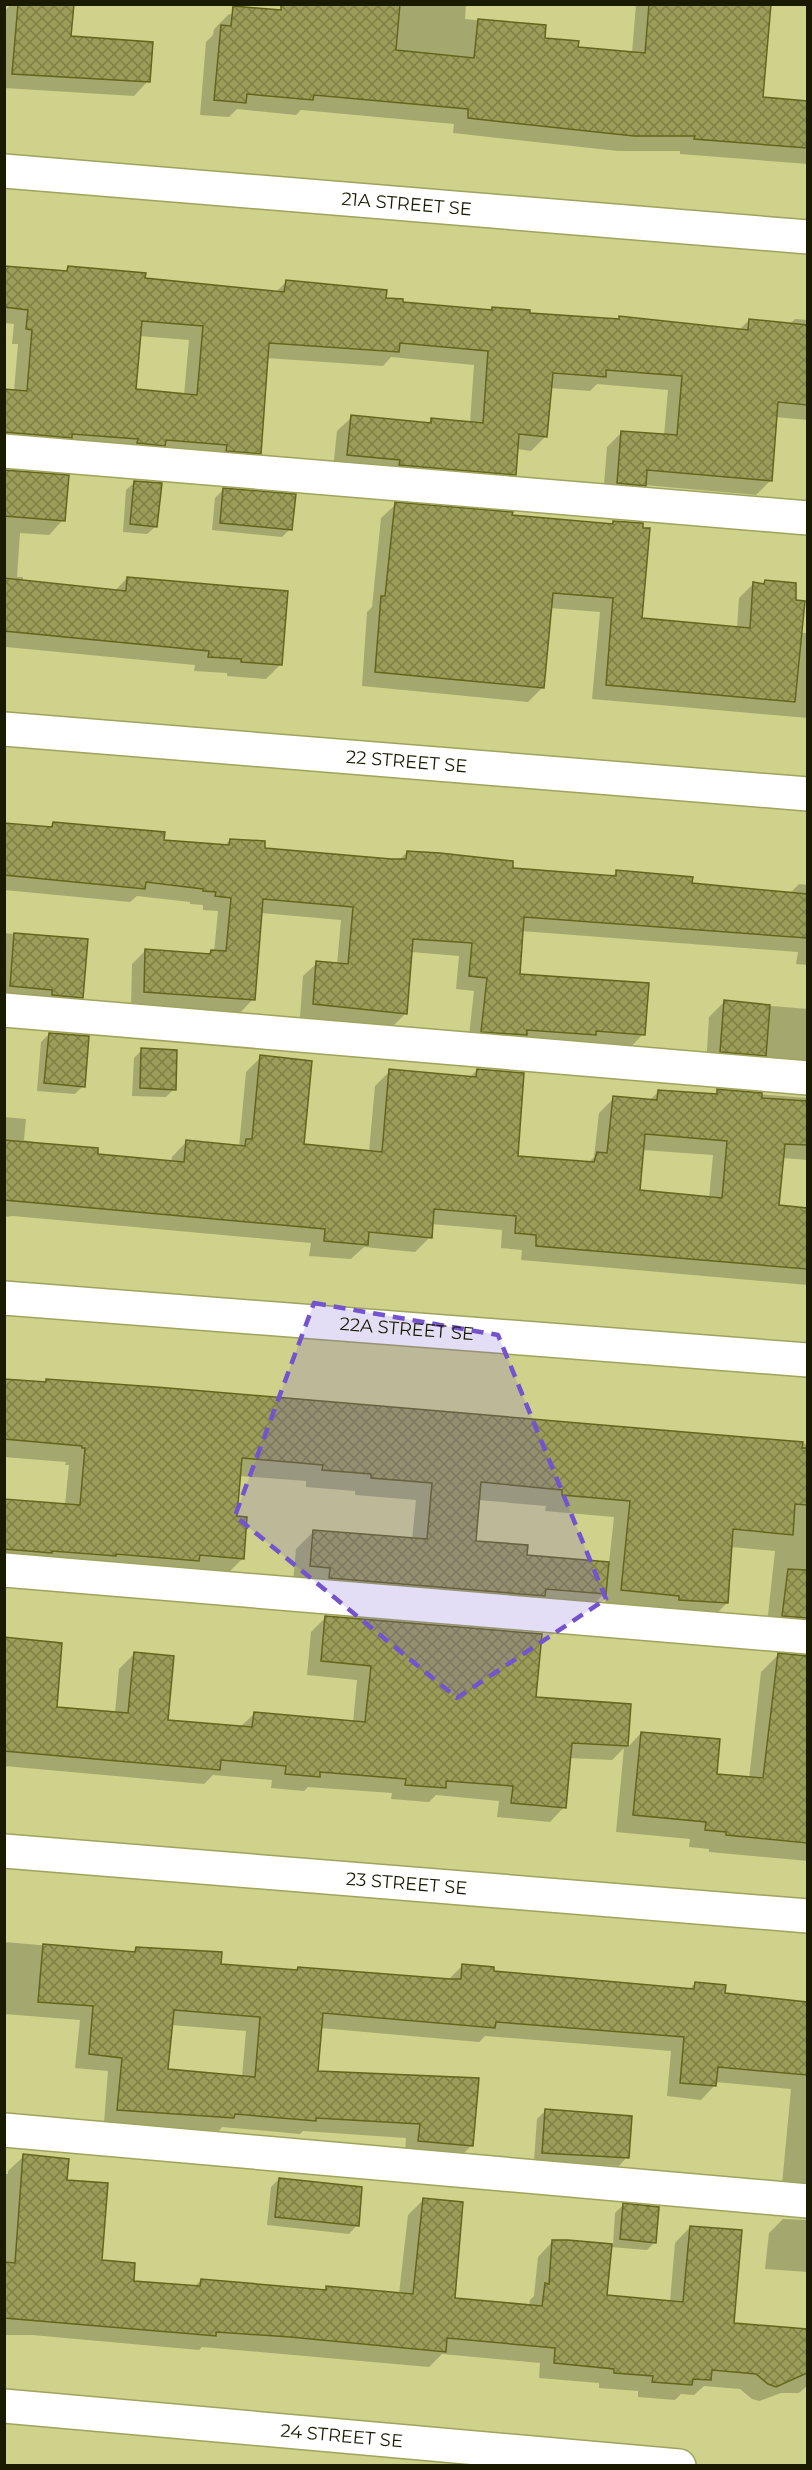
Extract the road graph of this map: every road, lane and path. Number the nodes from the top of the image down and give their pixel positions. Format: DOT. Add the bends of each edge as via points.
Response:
graph roads {
  1 [pos="4,171"];
  2 [pos="807,237"];
  3 [pos="4,451"];
  4 [pos="807,518"];
  5 [pos="4,729"];
  6 [pos="807,794"];
  7 [pos="4,1010"];
  8 [pos="807,1078"];
  9 [pos="4,1298"];
  10 [pos="807,1360"];
  11 [pos="4,1570"];
  12 [pos="807,1637"];
  13 [pos="4,1851"];
  14 [pos="807,1916"];
  15 [pos="4,2130"];
  16 [pos="807,2201"];
  17 [pos="4,2406"];
  18 [pos="679,2466"];
  1 -- 2 [label="street, 21A STREET SE"];
  3 -- 4 [label="street"];
  5 -- 6 [label="street, 22 STREET SE"];
  7 -- 8 [label="street"];
  9 -- 10 [label="street, 22A STREET SE"];
  11 -- 12 [label="street"];
  13 -- 14 [label="street, 23 STREET SE"];
  15 -- 16 [label="street"];
  17 -- 18 [label="street, 24 STREET SE"];
}
